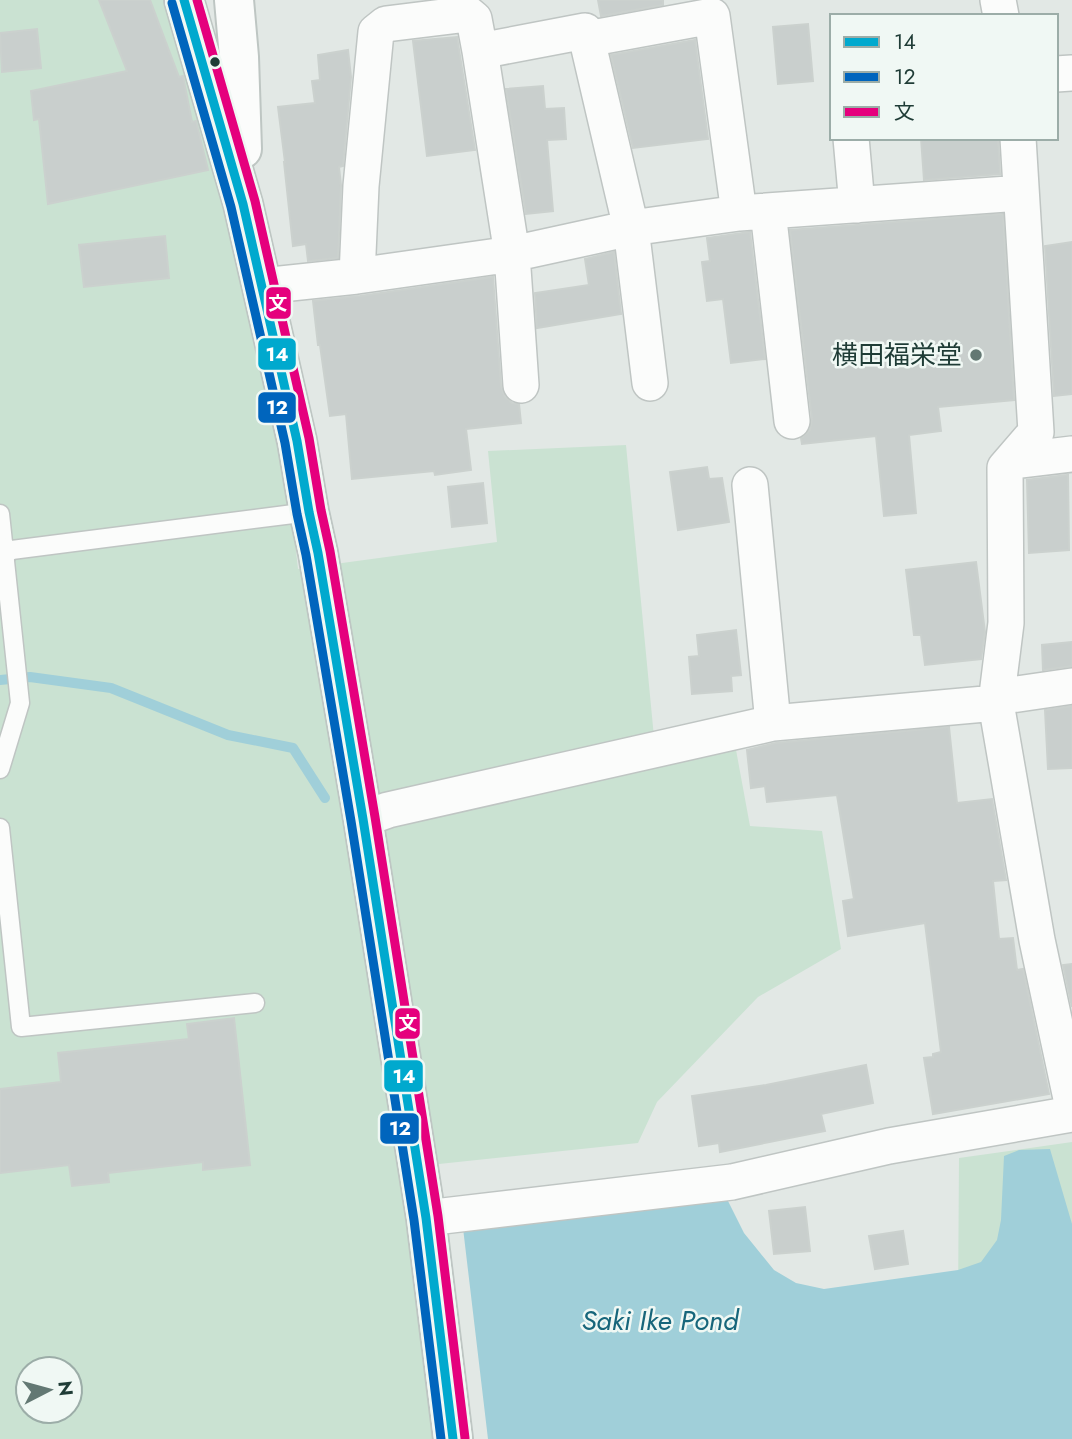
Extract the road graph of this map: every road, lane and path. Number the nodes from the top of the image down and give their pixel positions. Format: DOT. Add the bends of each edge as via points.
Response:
graph roads {
  1 [pos="184,0"];
  2 [pos="234,0"];
  3 [pos="587,39"];
  4 [pos="480,51"];
  5 [pos="851,140"];
  6 [pos="1018,140"];
  7 [pos="1021,193"];
  8 [pos="243,204"];
  9 [pos="857,205"];
  10 [pos="753,212"];
  11 [pos="631,228"];
  12 [pos="512,254"];
  13 [pos="357,276"];
  14 [pos="262,286"];
  15 [pos="650,383"];
  16 [pos="521,385"];
  17 [pos="792,421"];
  18 [pos="1072,454"];
  19 [pos="1012,461"];
  20 [pos="750,485"];
  21 [pos="309,512"];
  22 [pos="0,514"];
  23 [pos="2,552"];
  24 [pos="1072,686"];
  25 [pos="997,700"];
  26 [pos="773,723"];
  27 [pos="0,769"];
  28 [pos="363,819"];
  29 [pos="0,828"];
  30 [pos="255,1003"];
  31 [pos="1072,1103"];
  32 [pos="1072,1114"];
  33 [pos="426,1218"];
  34 [pos="453,1439"];
  1 -- 8 [label="main road"];
  2 -- 8 [label="main road"];
  3 -- 4 [label="street" via="585,31"];
  3 -- 10 [label="street" via="712,16"];
  3 -- 11 [label="street"];
  4 -- 12 [label="street"];
  4 -- 13 [label="street" via="474,19 468,14 386,24 376,33"];
  5 -- 9 [label="street"];
  6 -- 7 [label="street"];
  7 -- 9 [label="street"];
  7 -- 19 [label="street" via="1036,432"];
  8 -- 14 [label="main road"];
  9 -- 10 [label="street"];
  10 -- 11 [label="street"];
  10 -- 17 [label="street"];
  11 -- 12 [label="street"];
  11 -- 15 [label="street"];
  12 -- 13 [label="street"];
  12 -- 16 [label="street"];
  13 -- 14 [label="street"];
  14 -- 21 [label="main road"];
  18 -- 19 [label="street"];
  19 -- 25 [label="street" via="1005,468 1006,623"];
  20 -- 26 [label="street"];
  21 -- 23 [label="lane"];
  21 -- 28 [label="main road"];
  22 -- 23 [label="lane"];
  23 -- 27 [label="lane" via="20,703"];
  24 -- 25 [label="street"];
  25 -- 26 [label="street"];
  25 -- 31 [label="street" via="1037,940"];
  26 -- 28 [label="street"];
  28 -- 33 [label="main road"];
  29 -- 30 [label="lane" via="21,1027"];
  32 -- 33 [label="street" via="889,1146 732,1182"];
  33 -- 34 [label="main road"];
}
